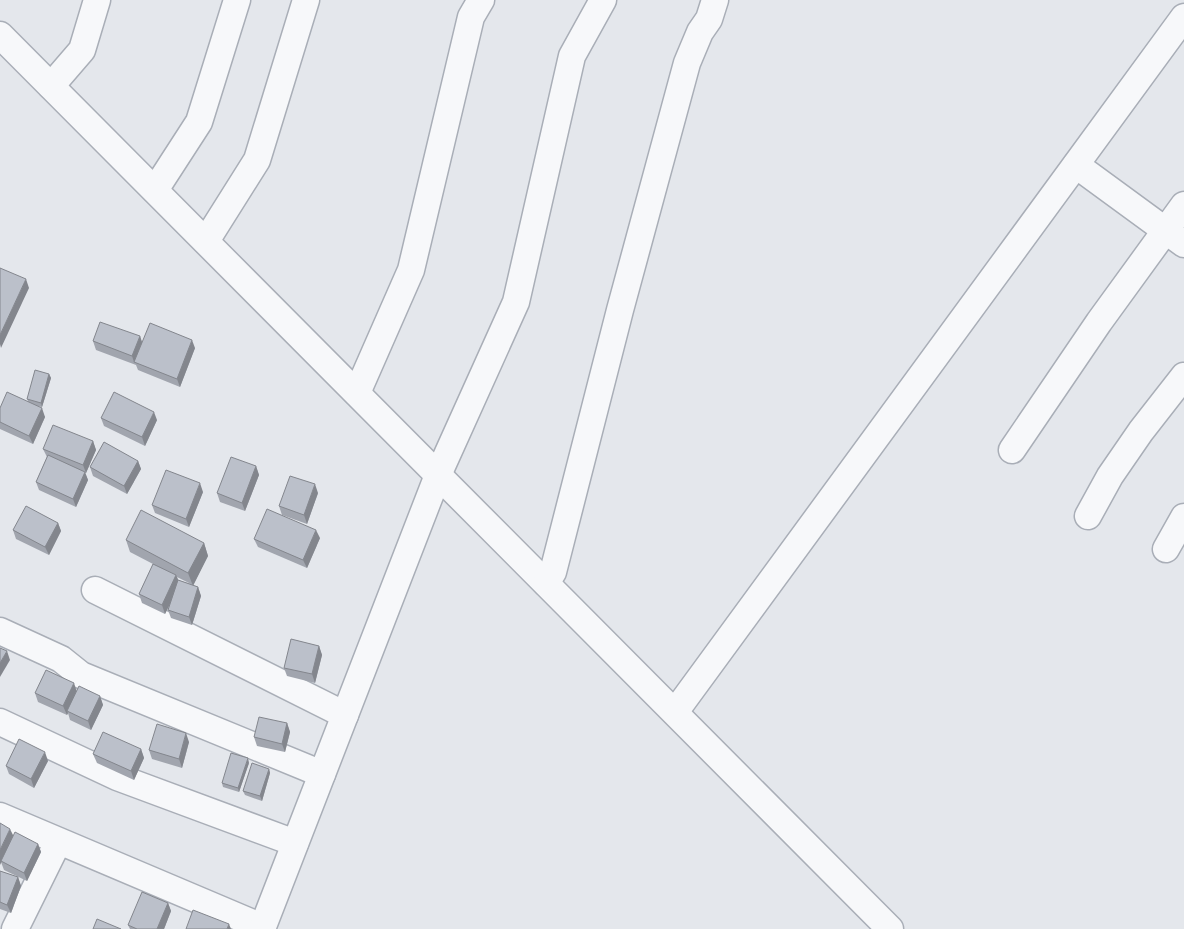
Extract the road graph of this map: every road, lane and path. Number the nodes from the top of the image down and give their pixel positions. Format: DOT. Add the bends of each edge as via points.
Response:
graph roads {
  1 [pos="96,0"];
  2 [pos="237,0"];
  3 [pos="306,0"];
  4 [pos="481,0"];
  5 [pos="603,0"];
  6 [pos="715,0"];
  7 [pos="1184,17"];
  8 [pos="0,35"];
  9 [pos="51,86"];
  10 [pos="1076,165"];
  11 [pos="155,190"];
  12 [pos="1184,205"];
  13 [pos="1175,237"];
  14 [pos="206,241"];
  15 [pos="1184,376"];
  16 [pos="356,393"];
  17 [pos="1012,450"];
  18 [pos="438,475"];
  19 [pos="1088,516"];
  20 [pos="1184,517"];
  21 [pos="1166,549"];
  22 [pos="546,583"];
  23 [pos="95,590"];
  24 [pos="0,631"];
  25 [pos="674,712"];
  26 [pos="345,715"];
  27 [pos="0,722"];
  28 [pos="322,774"];
  29 [pos="0,816"];
  30 [pos="58,842"];
  31 [pos="295,843"];
  32 [pos="10,924"];
  33 [pos="262,928"];
  34 [pos="890,929"];
  1 -- 9 [label="street" via="82,50"];
  2 -- 11 [label="street" via="199,122"];
  3 -- 14 [label="street" via="256,160"];
  4 -- 16 [label="street" via="472,18 411,270"];
  5 -- 18 [label="street" via="572,56 516,302"];
  6 -- 22 [label="street" via="687,63 553,572"];
  7 -- 10 [label="street"];
  8 -- 9 [label="street"];
  9 -- 11 [label="street"];
  10 -- 13 [label="street"];
  10 -- 25 [label="street"];
  11 -- 14 [label="street"];
  12 -- 13 [label="street"];
  13 -- 17 [label="street" via="1099,322"];
  14 -- 16 [label="street"];
  15 -- 19 [label="street" via="1141,430"];
  16 -- 18 [label="street"];
  18 -- 22 [label="street"];
  18 -- 26 [label="street"];
  20 -- 21 [label="street"];
  22 -- 25 [label="street"];
  23 -- 26 [label="street"];
  24 -- 28 [label="street" via="61,659 81,675"];
  25 -- 34 [label="street"];
  26 -- 28 [label="street"];
  27 -- 31 [label="street" via="117,777"];
  28 -- 31 [label="street"];
  29 -- 30 [label="street"];
  30 -- 32 [label="street"];
  30 -- 33 [label="street"];
  31 -- 33 [label="street"];
}
